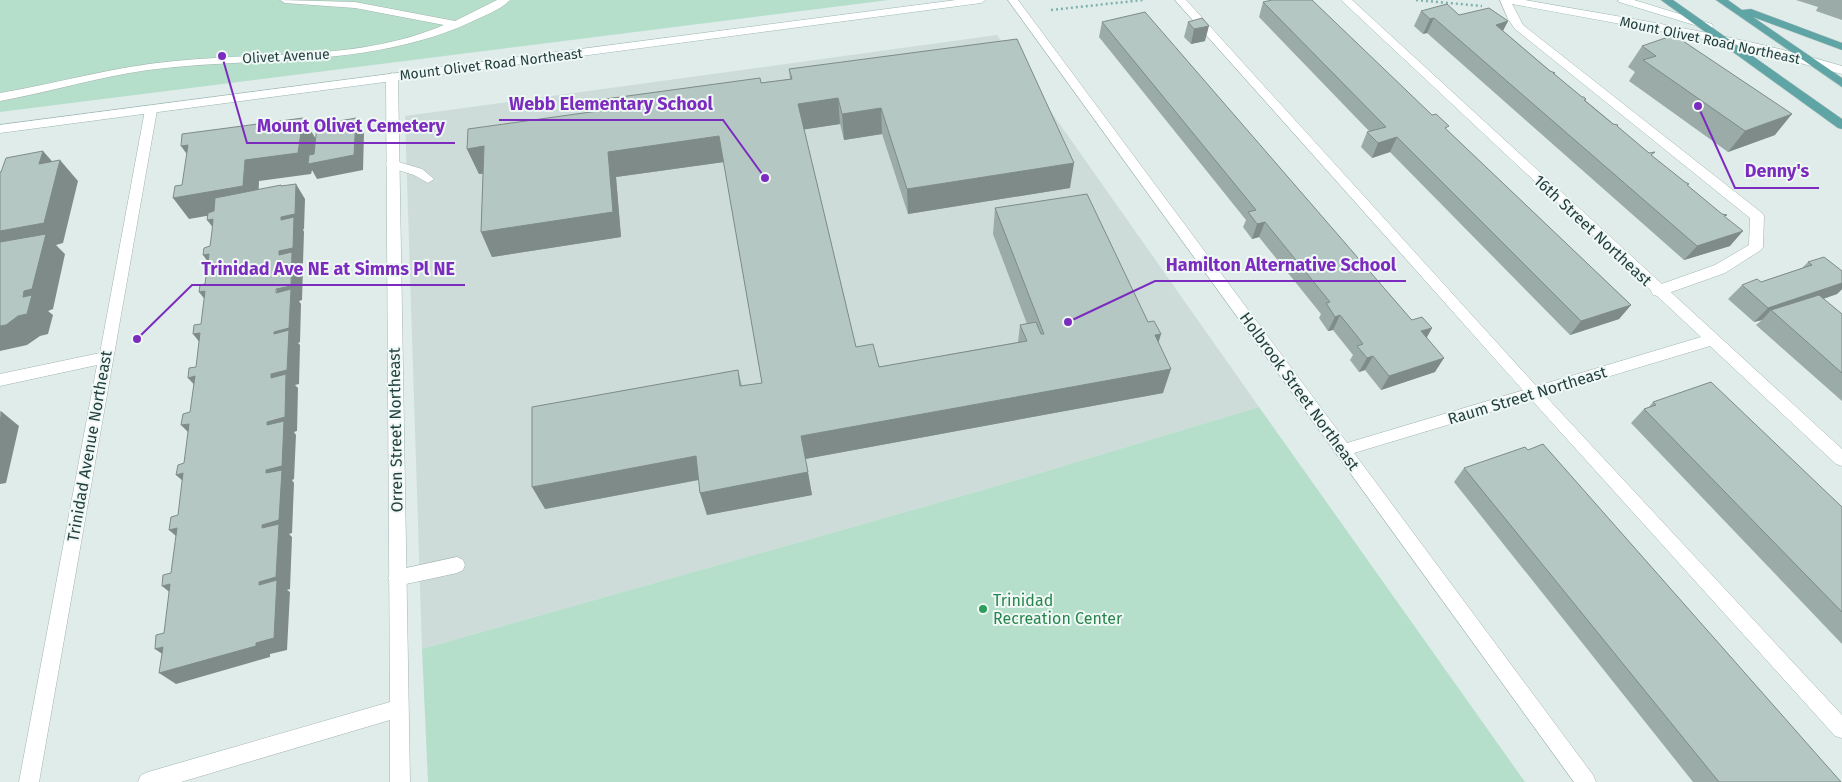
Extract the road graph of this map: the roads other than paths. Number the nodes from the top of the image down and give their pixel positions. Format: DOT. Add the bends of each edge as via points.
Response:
graph roads {
  1 [pos="285,0"];
  2 [pos="505,0"];
  3 [pos="981,0"];
  4 [pos="1013,0"];
  5 [pos="1180,0"];
  6 [pos="1346,0"];
  7 [pos="1506,0"];
  8 [pos="1623,0"];
  9 [pos="1666,0"];
  10 [pos="1723,1"];
  11 [pos="1696,22"];
  12 [pos="455,24"];
  13 [pos="1719,39"];
  14 [pos="1842,47"];
  15 [pos="1809,61"];
  16 [pos="1842,70"];
  17 [pos="392,77"];
  18 [pos="1842,83"];
  19 [pos="0,97"];
  20 [pos="151,110"];
  21 [pos="1842,125"];
  22 [pos="0,129"];
  23 [pos="392,164"];
  24 [pos="428,179"];
  25 [pos="1658,291"];
  26 [pos="1711,340"];
  27 [pos="105,358"];
  28 [pos="0,380"];
  29 [pos="1534,393"];
  30 [pos="1344,450"];
  31 [pos="1842,459"];
  32 [pos="457,566"];
  33 [pos="397,578"];
  34 [pos="398,709"];
  35 [pos="1842,729"];
  36 [pos="29,782"];
  37 [pos="148,782"];
  38 [pos="400,782"];
  39 [pos="1586,782"];
  1 -- 12 [label="street" via="355,5"];
  2 -- 12 [label="street, Olivet Avenue"];
  3 -- 17 [label="street, Mount Olivet Road Northeast"];
  4 -- 30 [label="street, Holbrook Street Northeast"];
  5 -- 29 [label="street"];
  6 -- 25 [label="street, 16th Street Northeast"];
  7 -- 13 [label="street, Mount Olivet Road Northeast"];
  7 -- 25 [label="street" via="1519,27 1757,216 1756,247 1720,269"];
  8 -- 11 [label="street, Mount Olivet Road Northeast"];
  9 -- 11 [label="main road"];
  10 -- 14 [label="main road"];
  10 -- 15 [label="main road"];
  11 -- 13 [label="main road"];
  11 -- 15 [label="street, Mount Olivet Road Northeast"];
  12 -- 19 [label="street, Olivet Avenue" via="380,48 324,56 148,67"];
  13 -- 15 [label="street, Mount Olivet Road Northeast"];
  13 -- 21 [label="main road"];
  15 -- 16 [label="street"];
  15 -- 18 [label="main road"];
  17 -- 20 [label="street, Mount Olivet Road Northeast"];
  17 -- 23 [label="street, Orren Street Northeast"];
  20 -- 22 [label="street, Mount Olivet Road Northeast"];
  20 -- 27 [label="street, Trinidad Avenue Northeast"];
  23 -- 24 [label="street" via="418,172"];
  23 -- 33 [label="street, Orren Street Northeast"];
  25 -- 26 [label="street, 16th Street Northeast"];
  26 -- 29 [label="street, Raum Street Northeast"];
  26 -- 31 [label="street, 16th Street Northeast"];
  27 -- 28 [label="street"];
  27 -- 36 [label="street, Trinidad Avenue Northeast"];
  29 -- 30 [label="street, Raum Street Northeast"];
  29 -- 35 [label="street"];
  30 -- 39 [label="street, Holbrook Street Northeast"];
  32 -- 33 [label="street"];
  33 -- 34 [label="street, Orren Street Northeast"];
  34 -- 37 [label="street"];
  34 -- 38 [label="street, Orren Street Northeast"];
}
